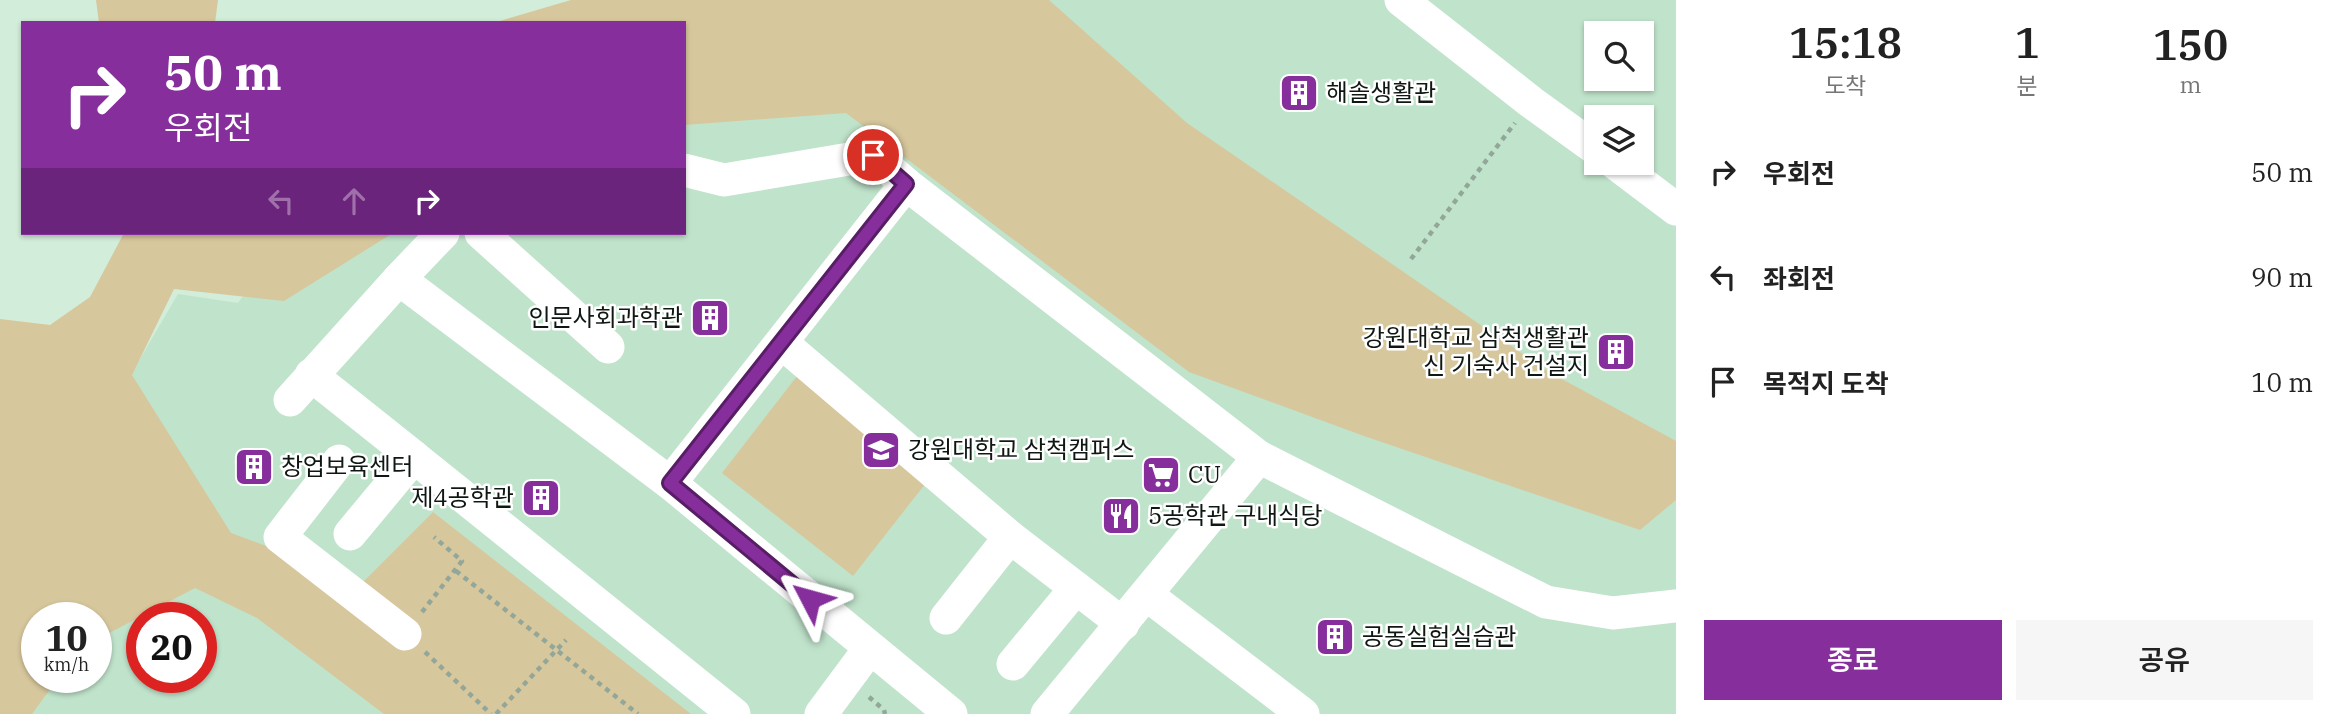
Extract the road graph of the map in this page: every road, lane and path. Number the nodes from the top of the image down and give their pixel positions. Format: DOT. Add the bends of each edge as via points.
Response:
graph roads {
  1 [pos="1401,0"];
  2 [pos="1531,102"];
  3 [pos="1584,140"];
  4 [pos="686,170"];
  5 [pos="1634,175"];
  6 [pos="906,184"];
  7 [pos="1673,200"];
  8 [pos="441,235"];
  9 [pos="483,235"];
  10 [pos="1411,259"];
  11 [pos="399,279"];
  12 [pos="782,343"];
  13 [pos="608,347"];
  14 [pos="312,375"];
  15 [pos="290,400"];
  16 [pos="414,457"];
  17 [pos="1259,457"];
  18 [pos="339,461"];
  19 [pos="670,483"];
  20 [pos="350,534"];
  21 [pos="434,537"];
  22 [pos="1010,537"];
  23 [pos="456,570"];
  24 [pos="1076,588"];
  25 [pos="1147,595"];
  26 [pos="1676,606"];
  27 [pos="946,618"];
  28 [pos="1123,624"];
  29 [pos="405,634"];
  30 [pos="566,640"];
  31 [pos="870,648"];
  32 [pos="557,650"];
  33 [pos="1013,664"];
  34 [pos="493,714"];
  35 [pos="638,714"];
  36 [pos="734,714"];
  37 [pos="821,714"];
  38 [pos="951,714"];
  39 [pos="1048,714"];
  40 [pos="1303,714"];
  1 -- 2 [label="street"];
  2 -- 3 [label="street"];
  2 -- 10 [label="path"];
  4 -- 6 [label="street" via="724,180 873,155"];
  5 -- 7 [label="street"];
  6 -- 12 [label="street"];
  6 -- 17 [label="street"];
  8 -- 11 [label="street"];
  9 -- 13 [label="street"];
  11 -- 14 [label="street"];
  11 -- 19 [label="street"];
  12 -- 19 [label="street"];
  12 -- 22 [label="street"];
  14 -- 15 [label="street"];
  14 -- 16 [label="street"];
  16 -- 20 [label="street"];
  16 -- 36 [label="street"];
  17 -- 25 [label="street"];
  17 -- 26 [label="street" via="1546,602 1613,613"];
  18 -- 29 [label="street" via="280,537"];
  19 -- 31 [label="street"];
  21 -- 23 [label="path" via="462,561"];
  22 -- 24 [label="street"];
  22 -- 27 [label="street"];
  23 -- 29 [label="path"];
  23 -- 32 [label="path"];
  24 -- 28 [label="street"];
  24 -- 33 [label="street"];
  25 -- 28 [label="street"];
  25 -- 40 [label="street"];
  28 -- 39 [label="street"];
  29 -- 34 [label="path"];
  30 -- 32 [label="path"];
  31 -- 37 [label="street"];
  31 -- 38 [label="street"];
  32 -- 34 [label="path"];
  32 -- 35 [label="path"];
}
